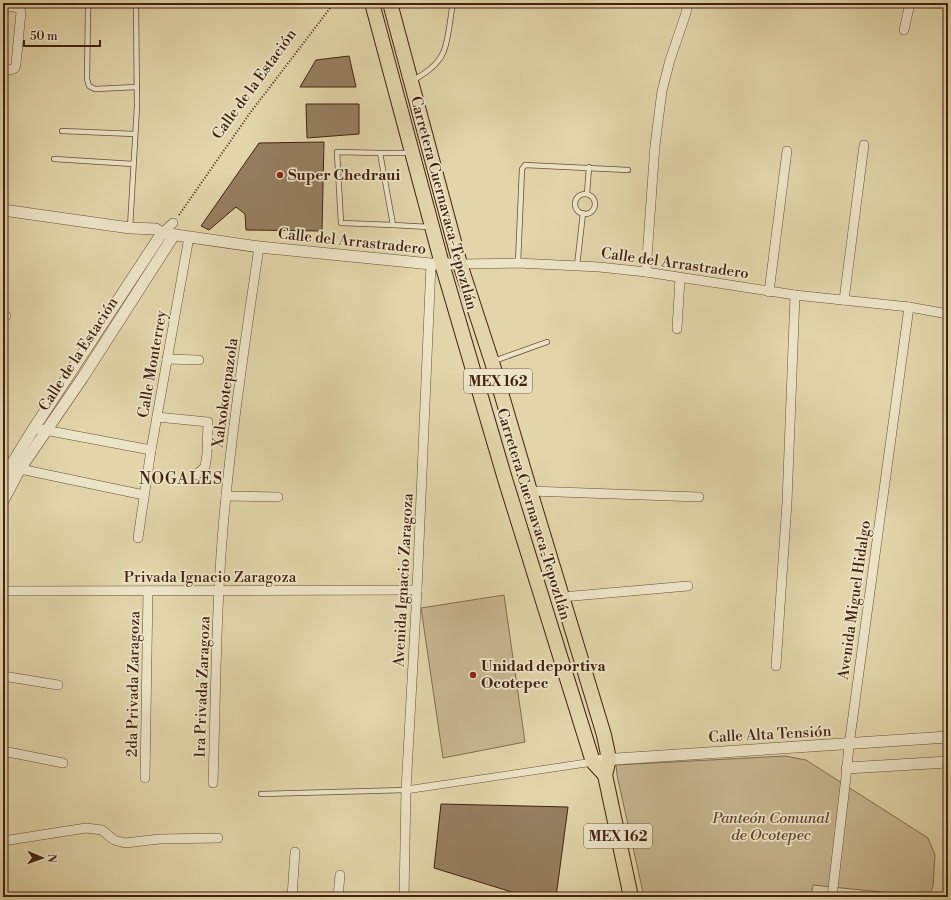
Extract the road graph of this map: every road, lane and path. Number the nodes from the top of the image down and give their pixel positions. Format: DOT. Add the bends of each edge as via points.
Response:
graph roads {
  1 [pos="91,3"];
  2 [pos="136,3"];
  3 [pos="334,3"];
  4 [pos="372,3"];
  5 [pos="390,3"];
  6 [pos="453,3"];
  7 [pos="688,3"];
  8 [pos="910,3"];
  9 [pos="3,4"];
  10 [pos="904,30"];
  11 [pos="3,70"];
  12 [pos="411,82"];
  13 [pos="137,87"];
  14 [pos="62,131"];
  15 [pos="135,134"];
  16 [pos="864,145"];
  17 [pos="788,151"];
  18 [pos="380,153"];
  19 [pos="412,153"];
  20 [pos="54,159"];
  21 [pos="133,164"];
  22 [pos="589,167"];
  23 [pos="628,170"];
  24 [pos="587,194"];
  25 [pos="3,210"];
  26 [pos="583,213"];
  27 [pos="173,223"];
  28 [pos="393,225"];
  29 [pos="432,227"];
  30 [pos="130,228"];
  31 [pos="162,233"];
  32 [pos="174,235"];
  33 [pos="189,237"];
  34 [pos="260,247"];
  35 [pos="518,263"];
  36 [pos="436,264"];
  37 [pos="460,264"];
  38 [pos="577,266"];
  39 [pos="646,272"];
  40 [pos="680,278"];
  41 [pos="769,292"];
  42 [pos="795,295"];
  43 [pos="844,300"];
  44 [pos="909,307"];
  45 [pos="948,314"];
  46 [pos="677,329"];
  47 [pos="547,342"];
  48 [pos="167,359"];
  49 [pos="199,360"];
  50 [pos="492,362"];
  51 [pos="157,417"];
  52 [pos="34,428"];
  53 [pos="46,430"];
  54 [pos="150,450"];
  55 [pos="20,469"];
  56 [pos="196,475"];
  57 [pos="3,478"];
  58 [pos="530,491"];
  59 [pos="144,495"];
  60 [pos="226,496"];
  61 [pos="278,497"];
  62 [pos="699,497"];
  63 [pos="3,501"];
  64 [pos="138,538"];
  65 [pos="688,586"];
  66 [pos="417,590"];
  67 [pos="3,591"];
  68 [pos="148,591"];
  69 [pos="220,592"];
  70 [pos="562,597"];
  71 [pos="776,666"];
  72 [pos="3,676"];
  73 [pos="58,685"];
  74 [pos="948,737"];
  75 [pos="849,745"];
  76 [pos="3,751"];
  77 [pos="609,759"];
  78 [pos="593,762"];
  79 [pos="948,762"];
  80 [pos="63,763"];
  81 [pos="847,768"];
  82 [pos="604,775"];
  83 [pos="145,778"];
  84 [pos="213,783"];
  85 [pos="406,790"];
  86 [pos="261,794"];
  87 [pos="218,838"];
  88 [pos="3,841"];
  89 [pos="296,852"];
  90 [pos="340,875"];
  91 [pos="292,897"];
  92 [pos="338,897"];
  93 [pos="404,897"];
  94 [pos="632,897"];
  95 [pos="832,897"];
  1 -- 13 [label="lane" via="88,9 89,86 95,89"];
  2 -- 13 [label="lane"];
  3 -- 27 [label="path, Calle de la Estación" via="250,113"];
  4 -- 19 [label="main road, Carretera Cuernavaca-Tepoztlán / MEX 162"];
  5 -- 12 [label="main road, Carretera Cuernavaca-Tepoztlán / MEX 162"];
  6 -- 12 [label="lane" via="442,53 429,70"];
  7 -- 39 [label="street" via="662,91 655,145"];
  8 -- 10 [label="street"];
  9 -- 11 [label="street" via="15,6 21,12 15,68"];
  12 -- 37 [label="main road, Carretera Cuernavaca-Tepoztlán / MEX 162"];
  13 -- 15 [label="lane"];
  14 -- 15 [label="lane"];
  15 -- 21 [label="lane"];
  16 -- 43 [label="street"];
  17 -- 41 [label="street"];
  18 -- 19 [label="lane"];
  18 -- 28 [label="lane"];
  18 -- 28 [label="lane" via="337,152 341,223"];
  19 -- 29 [label="main road, Carretera Cuernavaca-Tepoztlán / MEX 162"];
  20 -- 21 [label="lane"];
  21 -- 30 [label="lane"];
  22 -- 23 [label="lane"];
  22 -- 24 [label="lane"];
  22 -- 35 [label="lane" via="525,165 522,169"];
  24 -- 26 [label="lane" via="579,196 576,204"];
  24 -- 26 [label="lane" via="594,199 594,207 592,211"];
  25 -- 30 [label="street, Calle del Arrastradero"];
  26 -- 38 [label="lane"];
  27 -- 31 [label="street, Calle de la Estación"];
  27 -- 32 [label="street"];
  28 -- 29 [label="lane"];
  29 -- 36 [label="main road, Carretera Cuernavaca-Tepoztlán / MEX 162"];
  30 -- 31 [label="street, Calle del Arrastradero" via="156,229"];
  31 -- 32 [label="street, Calle del Arrastradero"];
  31 -- 52 [label="street, Calle de la Estación"];
  32 -- 33 [label="street, Calle del Arrastradero"];
  32 -- 53 [label="street, Calle de la Estación"];
  33 -- 34 [label="street, Calle del Arrastradero"];
  33 -- 48 [label="street, Calle Monterrey"];
  34 -- 36 [label="street, Calle del Arrastradero"];
  34 -- 60 [label="street, Xalxokotepazola" via="237,400"];
  35 -- 37 [label="street, Calle del Arrastradero"];
  35 -- 38 [label="street, Calle del Arrastradero"];
  36 -- 37 [label="street, Calle del Arrastradero"];
  36 -- 66 [label="street, Avenida Ignacio Zaragoza"];
  36 -- 78 [label="main road, Carretera Cuernavaca-Tepoztlán / MEX 162"];
  37 -- 50 [label="main road, Carretera Cuernavaca-Tepoztlán / MEX 162"];
  38 -- 39 [label="street, Calle del Arrastradero"];
  39 -- 40 [label="street, Calle del Arrastradero"];
  40 -- 41 [label="street, Calle del Arrastradero"];
  40 -- 46 [label="street"];
  41 -- 42 [label="street, Calle del Arrastradero"];
  42 -- 43 [label="street, Calle del Arrastradero"];
  42 -- 71 [label="street" via="787,502"];
  43 -- 44 [label="street, Calle del Arrastradero"];
  44 -- 45 [label="street, Calle del Arrastradero"];
  44 -- 75 [label="street, Avenida Miguel Hidalgo"];
  47 -- 50 [label="lane"];
  48 -- 49 [label="street"];
  48 -- 51 [label="street, Calle Monterrey"];
  50 -- 58 [label="main road, Carretera Cuernavaca-Tepoztlán / MEX 162"];
  51 -- 54 [label="street, Calle Monterrey"];
  51 -- 56 [label="street" via="208,422 205,467"];
  52 -- 53 [label="street"];
  52 -- 57 [label="street, Calle de la Estación"];
  53 -- 54 [label="street"];
  53 -- 55 [label="street, Calle de la Estación"];
  54 -- 59 [label="street, Calle Monterrey"];
  55 -- 59 [label="street"];
  55 -- 63 [label="street, Calle de la Estación"];
  58 -- 62 [label="street"];
  58 -- 70 [label="main road, Carretera Cuernavaca-Tepoztlán / MEX 162"];
  59 -- 64 [label="street, Calle Monterrey"];
  60 -- 61 [label="street"];
  60 -- 69 [label="street, Xalxokotepazola"];
  65 -- 70 [label="street"];
  66 -- 69 [label="street, Privada Ignacio Zaragoza"];
  66 -- 85 [label="street, Avenida Ignacio Zaragoza"];
  67 -- 68 [label="street, Privada Ignacio Zaragoza"];
  68 -- 69 [label="street, Privada Ignacio Zaragoza"];
  68 -- 83 [label="street, 2da Privada Zaragoza"];
  69 -- 84 [label="street, 1ra Privada Zaragoza"];
  70 -- 77 [label="main road, Carretera Cuernavaca-Tepoztlán / MEX 162"];
  72 -- 73 [label="street"];
  74 -- 75 [label="street, Calle Alta Tensión"];
  75 -- 77 [label="street, Calle Alta Tensión"];
  75 -- 81 [label="street, Avenida Miguel Hidalgo"];
  76 -- 80 [label="street"];
  77 -- 78 [label="street, Calle Alta Tensión"];
  77 -- 82 [label="main road"];
  78 -- 82 [label="main road, Carretera Cuernavaca-Tepoztlán / MEX 162"];
  78 -- 85 [label="street"];
  79 -- 81 [label="street"];
  81 -- 95 [label="street, Avenida Miguel Hidalgo"];
  82 -- 94 [label="main road, Carretera Cuernavaca-Tepoztlán / MEX 162"];
  85 -- 86 [label="lane"];
  85 -- 93 [label="street, Avenida Ignacio Zaragoza"];
  87 -- 88 [label="street" via="160,839 125,843 114,840 102,830 86,828"];
  89 -- 91 [label="street"];
  90 -- 92 [label="street"];
}
